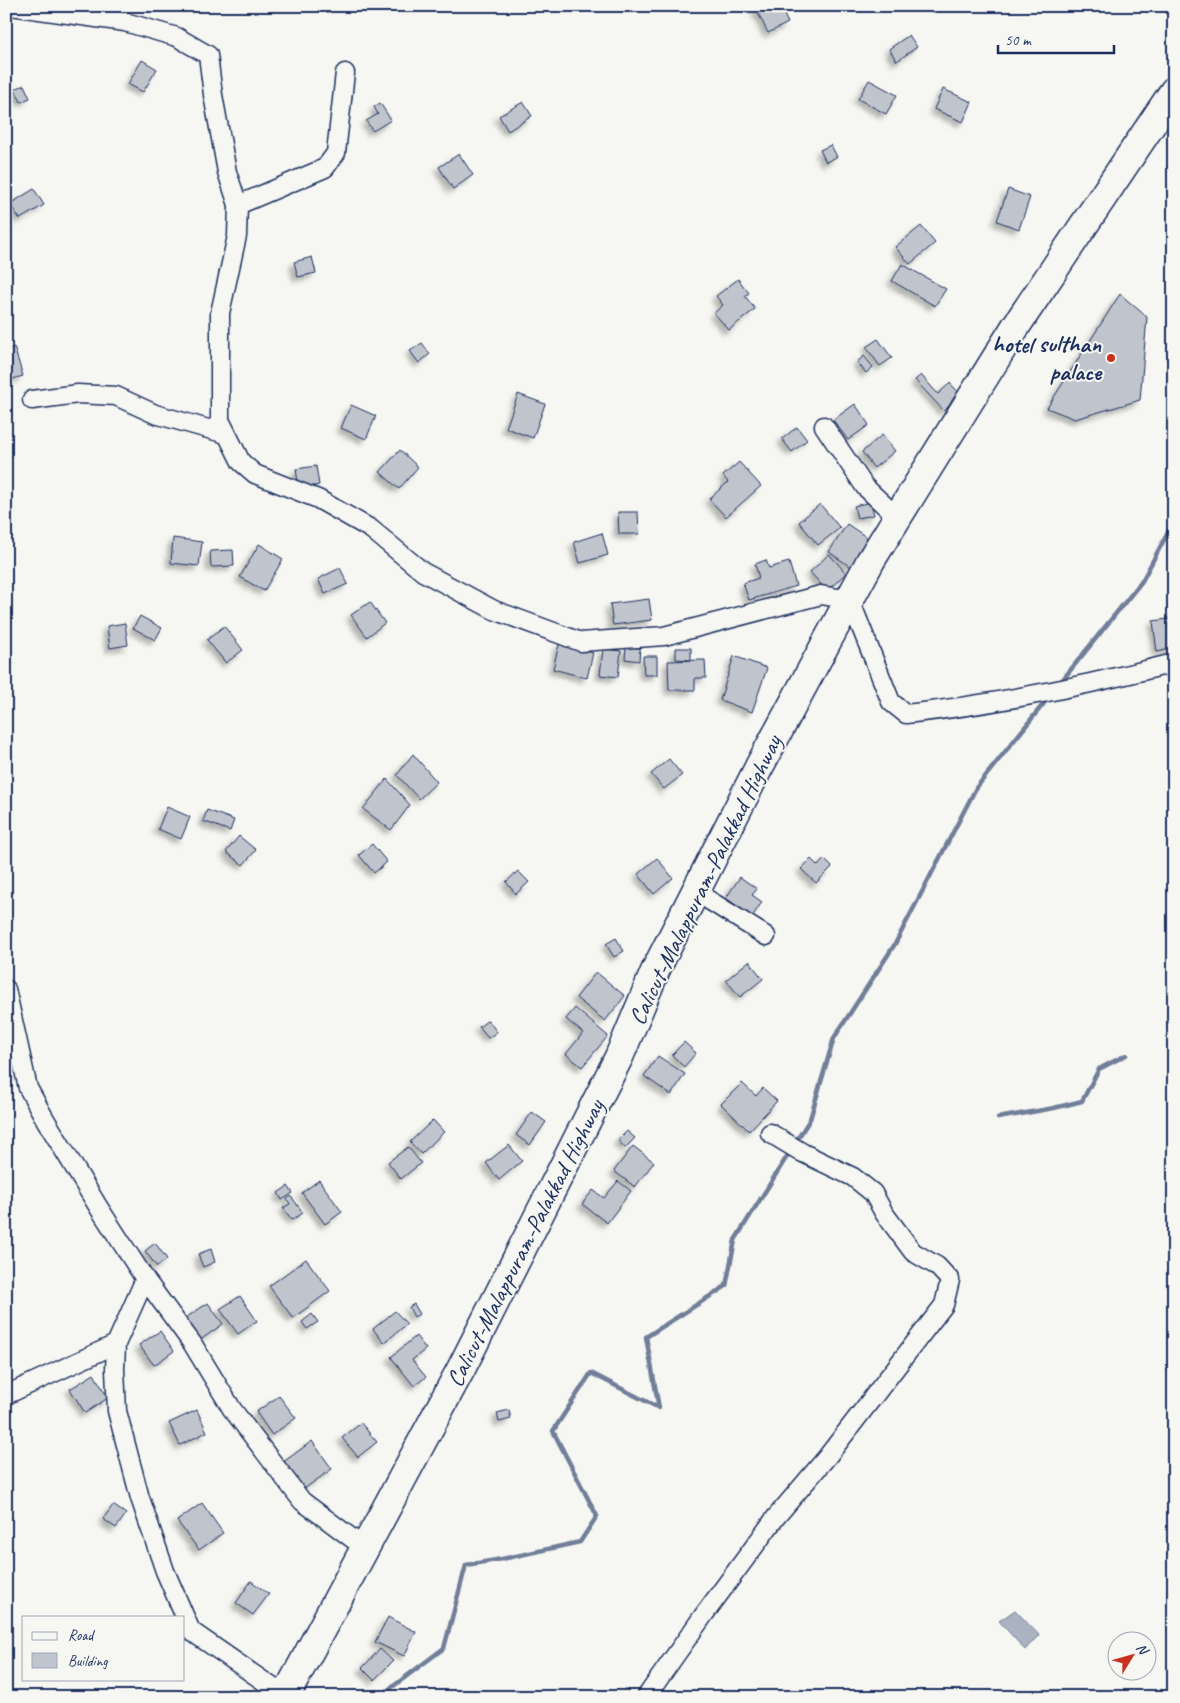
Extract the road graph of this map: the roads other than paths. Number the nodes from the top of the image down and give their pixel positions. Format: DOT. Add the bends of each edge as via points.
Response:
graph roads {
  1 [pos="11,6"];
  2 [pos="344,72"];
  3 [pos="1174,91"];
  4 [pos="238,205"];
  5 [pos="32,400"];
  6 [pos="824,426"];
  7 [pos="226,434"];
  8 [pos="896,517"];
  9 [pos="850,600"];
  10 [pos="1174,662"];
  11 [pos="696,892"];
  12 [pos="766,936"];
  13 [pos="6,989"];
  14 [pos="776,1137"];
  15 [pos="145,1279"];
  16 [pos="116,1344"];
  17 [pos="6,1395"];
  18 [pos="365,1548"];
  19 [pos="184,1616"];
  20 [pos="185,1619"];
  21 [pos="285,1696"];
  22 [pos="646,1697"];
  1 -- 4 [label="street" via="125,22 177,37 208,55 227,172"];
  2 -- 4 [label="street" via="336,153 325,168"];
  3 -- 8 [label="highway, Calicut-Malappuram-Palakkad Highway" via="1016,326"];
  4 -- 7 [label="street" via="236,236 220,313 220,420"];
  5 -- 7 [label="street" via="78,394 116,396 155,414"];
  6 -- 8 [label="street" via="865,487"];
  7 -- 9 [label="street" via="242,462 255,474 318,498 371,529 423,572 494,610 581,642 664,636 821,595"];
  8 -- 9 [label="highway, Calicut-Malappuram-Palakkad Highway"];
  9 -- 10 [label="street" via="890,702 906,714 963,708 1069,689"];
  9 -- 11 [label="highway, Calicut-Malappuram-Palakkad Highway" via="759,767"];
  11 -- 12 [label="street"];
  11 -- 18 [label="highway, Calicut-Malappuram-Palakkad Highway" via="656,969 615,1065 461,1369"];
  13 -- 15 [label="street" via="28,1088"];
  14 -- 22 [label="street" via="853,1177 874,1193 884,1213 913,1252 937,1266 950,1280 944,1304 833,1450 776,1517"];
  15 -- 16 [label="street"];
  15 -- 18 [label="street" via="192,1343 232,1410 302,1501"];
  16 -- 17 [label="street"];
  16 -- 19 [label="street" via="116,1411 140,1498"];
  18 -- 21 [label="highway, Calicut-Malappuram-Palakkad Highway"];
  20 -- 21 [label="street" via="190,1631"];
}
